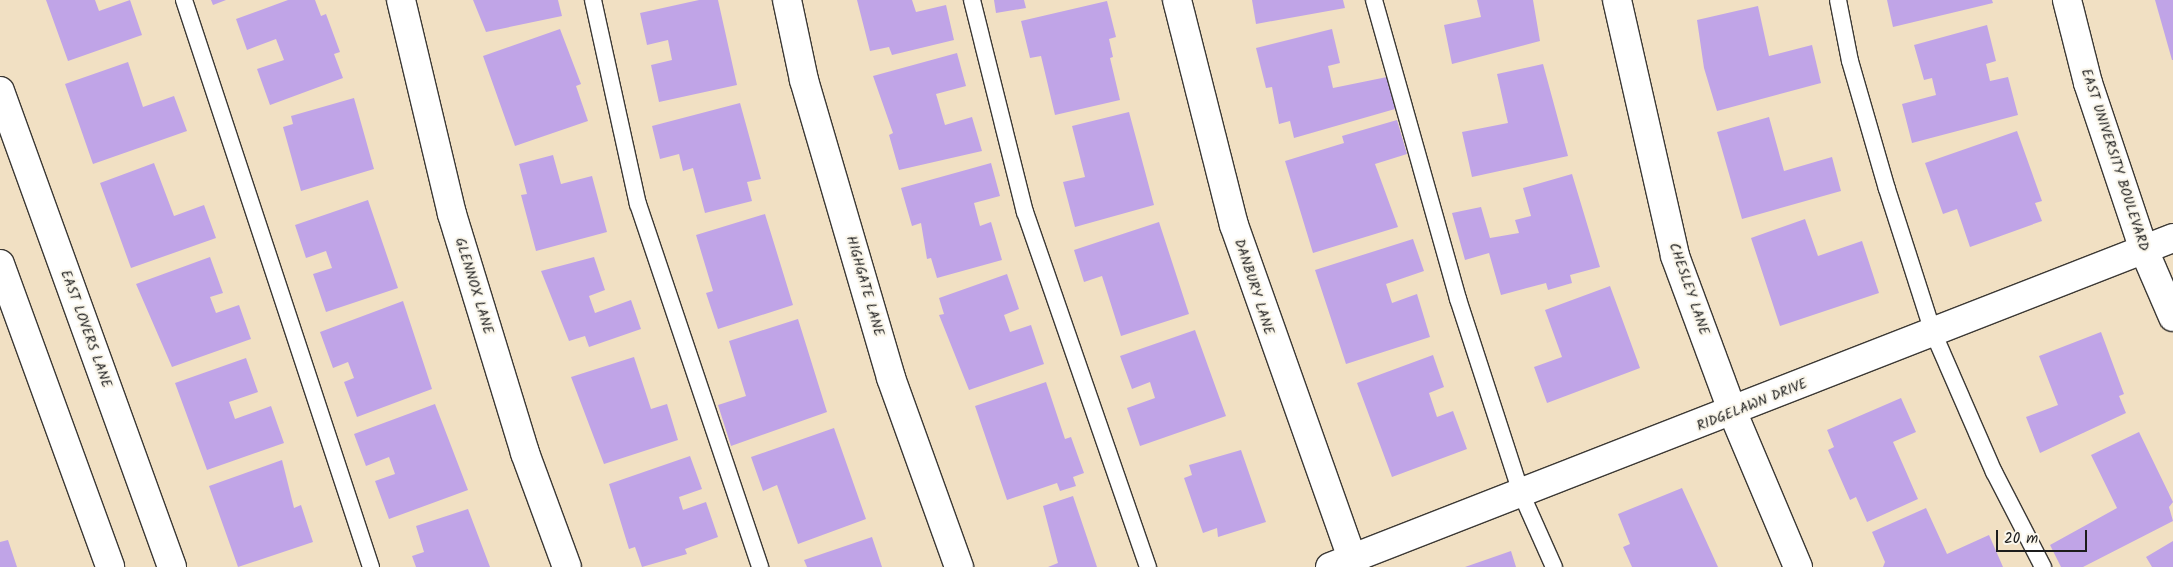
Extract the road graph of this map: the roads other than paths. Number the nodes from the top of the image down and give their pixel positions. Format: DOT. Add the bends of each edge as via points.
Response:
graph roads {
  1 [pos="184,0"];
  2 [pos="401,0"];
  3 [pos="593,0"];
  4 [pos="787,0"];
  5 [pos="972,0"];
  6 [pos="1177,0"];
  7 [pos="1374,0"];
  8 [pos="1617,0"];
  9 [pos="1838,0"];
  10 [pos="2067,0"];
  11 [pos="0,91"];
  12 [pos="2173,238"];
  13 [pos="2144,250"];
  14 [pos="0,264"];
  15 [pos="2173,317"];
  16 [pos="1933,332"];
  17 [pos="1733,413"];
  18 [pos="1521,493"];
  19 [pos="1346,564"];
  20 [pos="110,567"];
  21 [pos="172,567"];
  22 [pos="371,567"];
  23 [pos="566,567"];
  24 [pos="760,567"];
  25 [pos="959,567"];
  26 [pos="1148,567"];
  27 [pos="1554,567"];
  28 [pos="1798,567"];
  29 [pos="2043,567"];
  1 -- 22 [label="lane"];
  2 -- 23 [label="street, GLENNOX LANE" via="452,214 525,453"];
  3 -- 24 [label="lane" via="638,204"];
  4 -- 25 [label="street, HIGHGATE LANE" via="804,80 892,378"];
  5 -- 26 [label="lane" via="1025,212"];
  6 -- 19 [label="street, DANBURY LANE" via="1239,242"];
  7 -- 18 [label="lane" via="1458,299"];
  8 -- 17 [label="street, CHESLEY LANE" via="1675,256"];
  9 -- 16 [label="lane" via="1886,189"];
  10 -- 13 [label="street, EAST UNIVERSITY BOULEVARD" via="2088,84"];
  11 -- 21 [label="street, EAST LOVERS LANE"];
  12 -- 13 [label="street, RIDGELAWN DRIVE"];
  13 -- 15 [label="street, EAST UNIVERSITY BOULEVARD"];
  13 -- 16 [label="street, RIDGELAWN DRIVE"];
  14 -- 20 [label="street"];
  16 -- 17 [label="street, RIDGELAWN DRIVE"];
  16 -- 29 [label="lane" via="1994,472"];
  17 -- 18 [label="street, RIDGELAWN DRIVE"];
  17 -- 28 [label="street, CHESLEY LANE"];
  18 -- 19 [label="street, RIDGELAWN DRIVE"];
  18 -- 27 [label="lane"];
}
